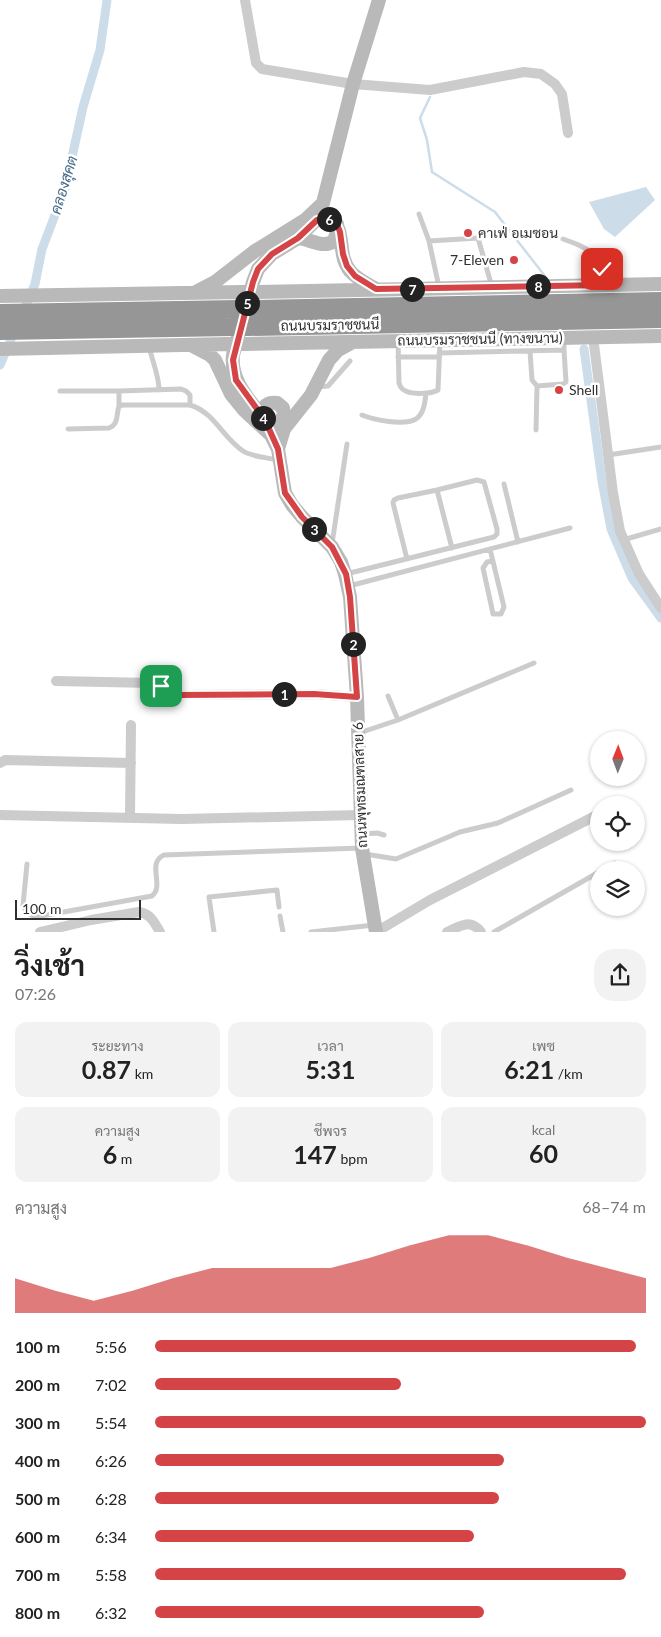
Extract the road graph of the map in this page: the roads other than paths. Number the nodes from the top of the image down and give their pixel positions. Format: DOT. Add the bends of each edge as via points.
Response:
graph roads {
  1 [pos="245,0"];
  2 [pos="376,0"];
  3 [pos="352,84"];
  4 [pos="568,133"];
  5 [pos="323,203"];
  6 [pos="419,214"];
  7 [pos="306,220"];
  8 [pos="335,223"];
  9 [pos="298,238"];
  10 [pos="563,239"];
  11 [pos="429,241"];
  12 [pos="661,284"];
  13 [pos="604,285"];
  14 [pos="492,287"];
  15 [pos="440,288"];
  16 [pos="376,289"];
  17 [pos="194,293"];
  18 [pos="0,296"];
  19 [pos="661,300"];
  20 [pos="249,303"];
  21 [pos="6,313"];
  22 [pos="661,319"];
  23 [pos="2,331"];
  24 [pos="661,336"];
  25 [pos="593,337"];
  26 [pos="398,341"];
  27 [pos="354,342"];
  28 [pos="564,344"];
  29 [pos="191,345"];
  30 [pos="149,346"];
  31 [pos="0,349"];
  32 [pos="439,350"];
  33 [pos="530,350"];
  34 [pos="398,357"];
  35 [pos="350,361"];
  36 [pos="537,386"];
  37 [pos="316,387"];
  38 [pos="158,390"];
  39 [pos="60,391"];
  40 [pos="119,391"];
  41 [pos="426,393"];
  42 [pos="190,405"];
  43 [pos="119,406"];
  44 [pos="244,410"];
  45 [pos="296,413"];
  46 [pos="362,414"];
  47 [pos="264,419"];
  48 [pos="283,419"];
  49 [pos="68,429"];
  50 [pos="536,430"];
  51 [pos="271,435"];
  52 [pos="347,444"];
  53 [pos="661,446"];
  54 [pos="279,454"];
  55 [pos="608,454"];
  56 [pos="504,484"];
  57 [pos="437,490"];
  58 [pos="570,528"];
  59 [pos="661,529"];
  60 [pos="623,540"];
  61 [pos="518,542"];
  62 [pos="332,547"];
  63 [pos="452,548"];
  64 [pos="490,549"];
  65 [pos="407,559"];
  66 [pos="493,561"];
  67 [pos="347,580"];
  68 [pos="661,608"];
  69 [pos="534,663"];
  70 [pos="56,681"];
  71 [pos="388,696"];
  72 [pos="357,697"];
  73 [pos="398,720"];
  74 [pos="131,725"];
  75 [pos="359,733"];
  76 [pos="0,763"];
  77 [pos="131,763"];
  78 [pos="571,790"];
  79 [pos="0,814"];
  80 [pos="360,815"];
  81 [pos="130,817"];
  82 [pos="590,819"];
  83 [pos="361,834"];
  84 [pos="384,835"];
  85 [pos="362,851"];
  86 [pos="27,864"];
  87 [pos="590,877"];
  88 [pos="278,907"];
  89 [pos="280,916"];
  90 [pos="375,930"];
  91 [pos="40,932"];
  92 [pos="160,932"];
  93 [pos="214,932"];
  94 [pos="282,932"];
  95 [pos="311,932"];
  96 [pos="447,932"];
  97 [pos="481,932"];
  98 [pos="494,932"];
  1 -- 3 [label="street" via="256,63 262,69"];
  2 -- 3 [label="street"];
  3 -- 4 [label="street" via="430,90 524,72 541,74 562,94"];
  3 -- 5 [label="street"];
  5 -- 7 [label="street"];
  5 -- 8 [label="street"];
  6 -- 11 [label="lane"];
  7 -- 8 [label="street" via="322,215"];
  7 -- 17 [label="street"];
  8 -- 9 [label="street" via="327,219 317,220"];
  8 -- 9 [label="street" via="334,240 328,244"];
  8 -- 16 [label="street" via="347,266 355,276"];
  9 -- 47 [label="street" via="272,254 258,269 234,355 236,380"];
  10 -- 13 [label="lane" via="592,252 602,269"];
  11 -- 14 [label="lane" via="478,238"];
  11 -- 15 [label="lane"];
  12 -- 13 [label="street"];
  13 -- 14 [label="street"];
  14 -- 15 [label="street"];
  15 -- 16 [label="street"];
  16 -- 20 [label="street"];
  17 -- 18 [label="street"];
  17 -- 20 [label="street, bridge" via="243,292"];
  19 -- 20 [label="highway, ถนนบรมราชชนนี"];
  20 -- 21 [label="highway, ถนนบรมราชชนนี"];
  22 -- 23 [label="highway, ถนนบรมราชชนนี"];
  24 -- 25 [label="street, ถนนบรมราชชนนี (ทางขนาน)"];
  25 -- 28 [label="street, ถนนบรมราชชนนี (ทางขนาน)"];
  25 -- 55 [label="street"];
  26 -- 27 [label="street, ถนนบรมราชชนนี (ทางขนาน)"];
  26 -- 32 [label="street, ถนนบรมราชชนนี (ทางขนาน)"];
  26 -- 34 [label="lane"];
  27 -- 29 [label="street, ถนนบรมราชชนนี (ทางขนาน), bridge"];
  27 -- 37 [label="street, ถนนพุทธมณฑลสาย 6" via="334,354"];
  28 -- 32 [label="street, ถนนบรมราชชนนี (ทางขนาน)"];
  28 -- 33 [label="lane"];
  28 -- 36 [label="lane" via="566,382"];
  29 -- 30 [label="street, ถนนบรมราชชนนี (ทางขนาน)"];
  29 -- 44 [label="street, ถนนพุทธมณฑลสาย 6" via="215,360 231,394"];
  30 -- 31 [label="street, ถนนบรมราชชนนี (ทางขนาน)"];
  30 -- 38 [label="lane"];
  32 -- 33 [label="lane"];
  32 -- 34 [label="lane"];
  32 -- 41 [label="lane" via="438,390"];
  33 -- 36 [label="lane" via="532,380"];
  34 -- 41 [label="lane" via="401,388"];
  35 -- 37 [label="lane" via="328,386"];
  36 -- 50 [label="lane"];
  37 -- 45 [label="street, ถนนพุทธมณฑลสาย 6"];
  38 -- 40 [label="lane"];
  38 -- 42 [label="lane" via="186,391 190,395"];
  39 -- 40 [label="lane"];
  40 -- 43 [label="lane"];
  41 -- 46 [label="lane" via="423,410 409,421 377,420"];
  42 -- 43 [label="lane"];
  42 -- 54 [label="lane" via="206,412 243,451"];
  43 -- 49 [label="lane" via="114,426"];
  44 -- 47 [label="street"];
  44 -- 51 [label="street, ถนนพุทธมณฑลสาย 6"];
  45 -- 48 [label="street"];
  45 -- 54 [label="street, ถนนพุทธมณฑลสาย 6" via="284,429"];
  47 -- 48 [label="street" via="274,424"];
  47 -- 48 [label="street" via="264,407 273,402 283,408"];
  47 -- 51 [label="street"];
  51 -- 54 [label="street, ถนนพุทธมณฑลสาย 6"];
  52 -- 62 [label="lane"];
  53 -- 55 [label="lane"];
  54 -- 62 [label="street, ถนนพุทธมณฑลสาย 6" via="285,493 302,517"];
  55 -- 60 [label="street"];
  56 -- 61 [label="lane"];
  57 -- 63 [label="lane"];
  57 -- 63 [label="lane" via="481,480 497,529 494,538"];
  57 -- 65 [label="lane" via="394,500"];
  58 -- 61 [label="lane"];
  59 -- 60 [label="lane"];
  60 -- 68 [label="street" via="639,574"];
  61 -- 64 [label="lane"];
  62 -- 67 [label="street, ถนนพุทธมณฑลสาย 6"];
  63 -- 65 [label="lane"];
  64 -- 66 [label="lane"];
  64 -- 67 [label="lane"];
  65 -- 67 [label="lane"];
  66 -- 66 [label="lane" via="504,607 501,614 496,615 493,614 483,568 487,562"];
  67 -- 72 [label="street, ถนนพุทธมณฑลสาย 6"];
  69 -- 73 [label="lane"];
  70 -- 72 [label="street" via="152,683 178,695 314,694"];
  71 -- 73 [label="lane"];
  72 -- 75 [label="street, ถนนพุทธมณฑลสาย 6"];
  73 -- 75 [label="lane"];
  74 -- 77 [label="street"];
  75 -- 80 [label="street, ถนนพุทธมณฑลสาย 6"];
  76 -- 77 [label="street" via="6,760"];
  77 -- 81 [label="street"];
  78 -- 85 [label="lane" via="498,823 460,832 396,859"];
  79 -- 81 [label="street"];
  80 -- 81 [label="street"];
  80 -- 83 [label="street, ถนนพุทธมณฑลสาย 6"];
  82 -- 90 [label="street"];
  83 -- 84 [label="lane"];
  83 -- 85 [label="street, ถนนพุทธมณฑลสาย 6"];
  85 -- 86 [label="lane" via="164,855 157,860 157,888 152,896 45,916 30,915 25,911"];
  85 -- 90 [label="street, ถนนพุทธมณฑลสาย 6"];
  87 -- 98 [label="lane"];
  88 -- 93 [label="lane" via="277,890 209,897"];
  89 -- 94 [label="lane"];
  90 -- 95 [label="lane"];
  91 -- 92 [label="street" via="140,912 151,916"];
  96 -- 97 [label="street" via="471,924"];
}
